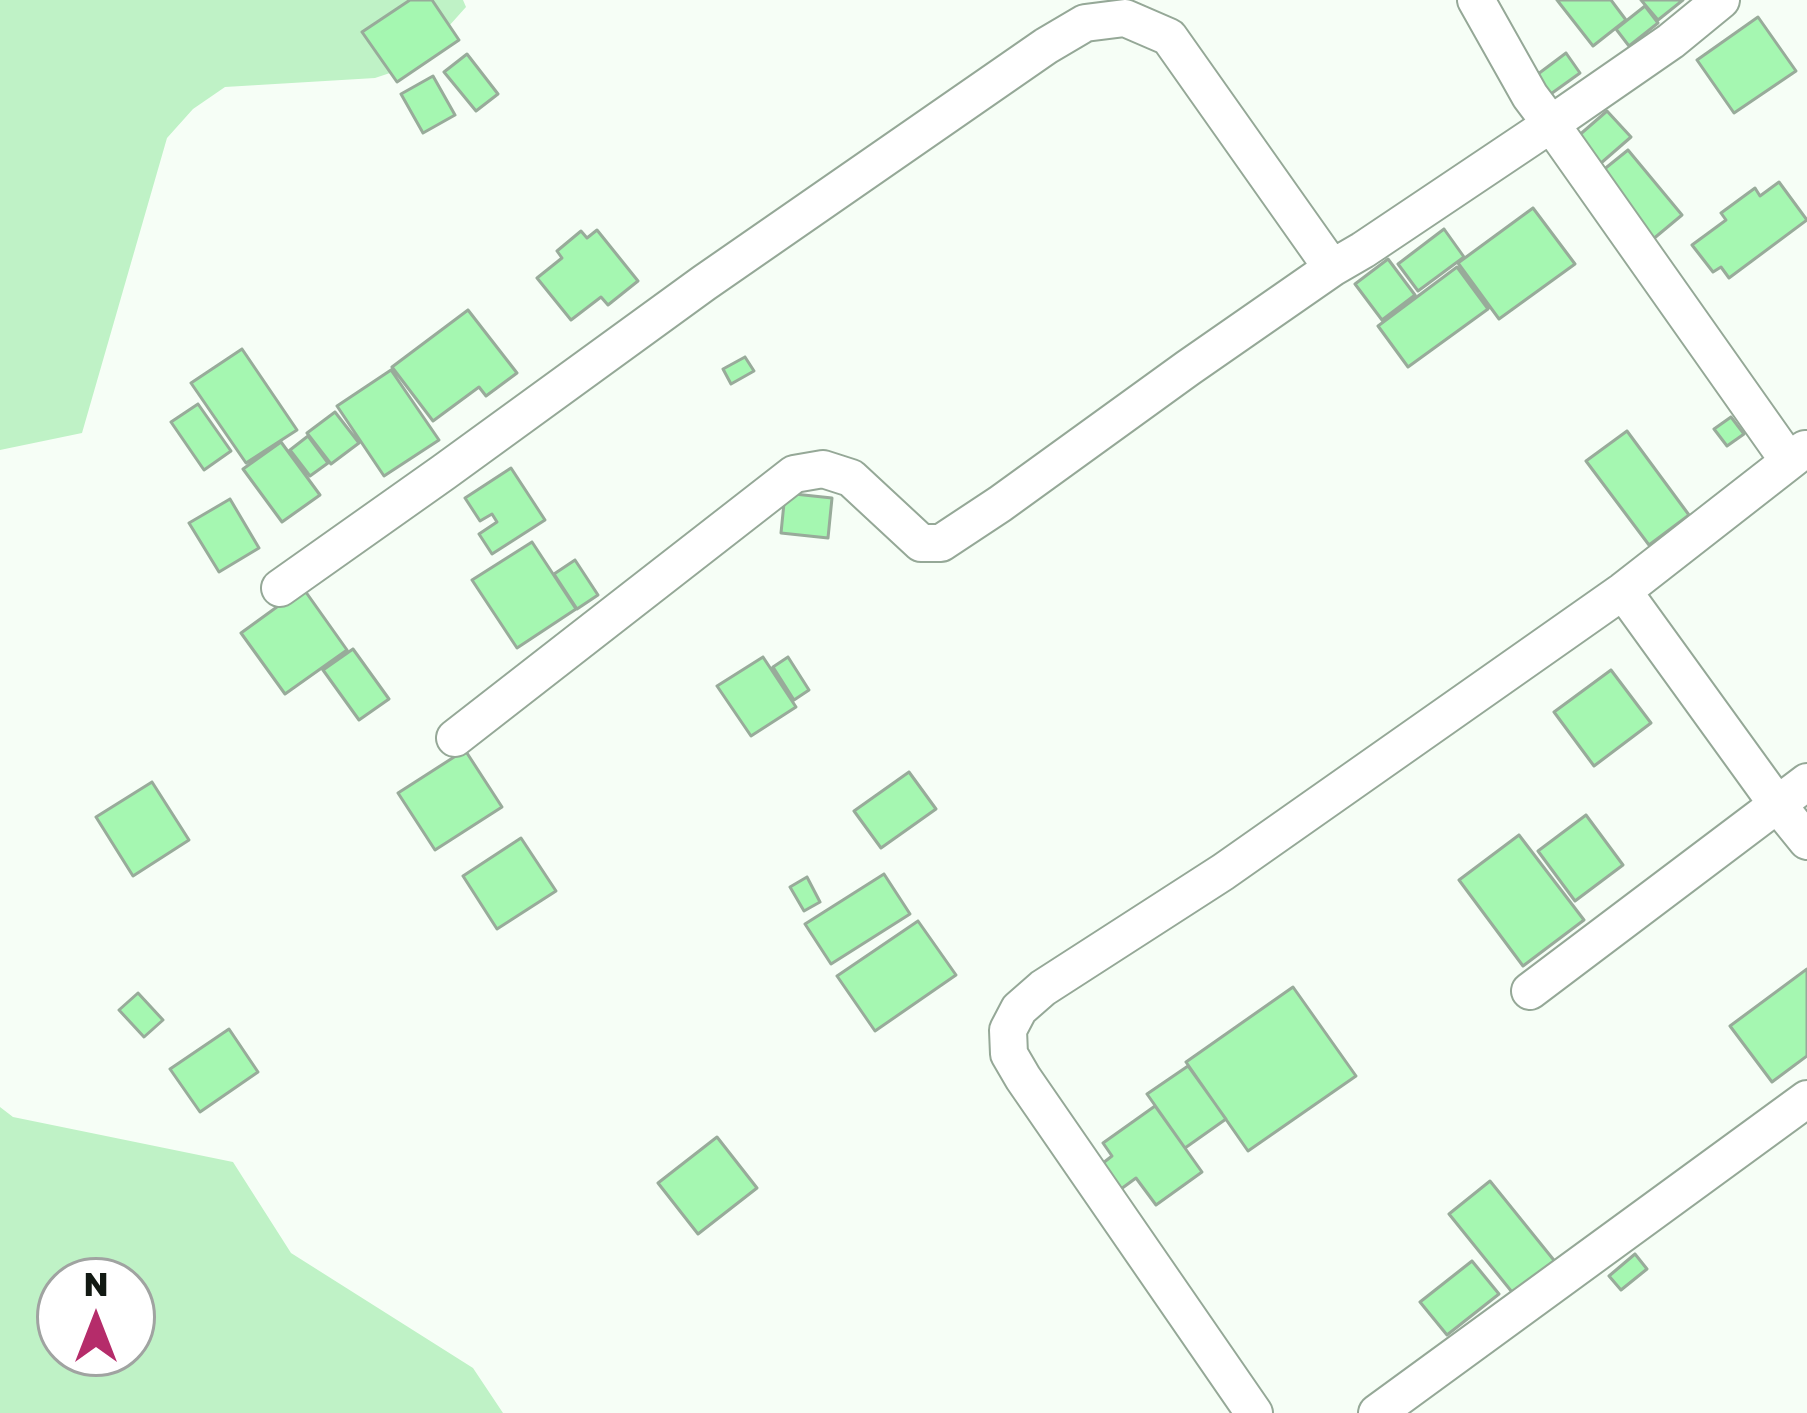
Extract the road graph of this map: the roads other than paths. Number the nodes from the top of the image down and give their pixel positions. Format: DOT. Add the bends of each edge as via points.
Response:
graph roads {
  1 [pos="1476,0"];
  2 [pos="1721,0"];
  3 [pos="1551,124"];
  4 [pos="1332,268"];
  5 [pos="1797,454"];
  6 [pos="280,588"];
  7 [pos="1623,591"];
  8 [pos="455,738"];
  9 [pos="1807,782"];
  10 [pos="1777,804"];
  11 [pos="1807,841"];
  12 [pos="1530,992"];
  13 [pos="1807,1100"];
  14 [pos="1254,1413"];
  15 [pos="1377,1413"];
  1 -- 3 [label="street"];
  2 -- 3 [label="street"];
  3 -- 4 [label="street"];
  3 -- 5 [label="street"];
  4 -- 6 [label="street" via="1168,37 1125,18 1085,23 704,283"];
  4 -- 8 [label="street" via="941,543 921,542 851,478 823,469 794,474"];
  5 -- 7 [label="street"];
  7 -- 10 [label="street"];
  7 -- 14 [label="street" via="1043,988 1008,1030 1009,1054 1023,1078"];
  9 -- 10 [label="street"];
  10 -- 11 [label="street"];
  10 -- 12 [label="street"];
  13 -- 15 [label="street"];
}
